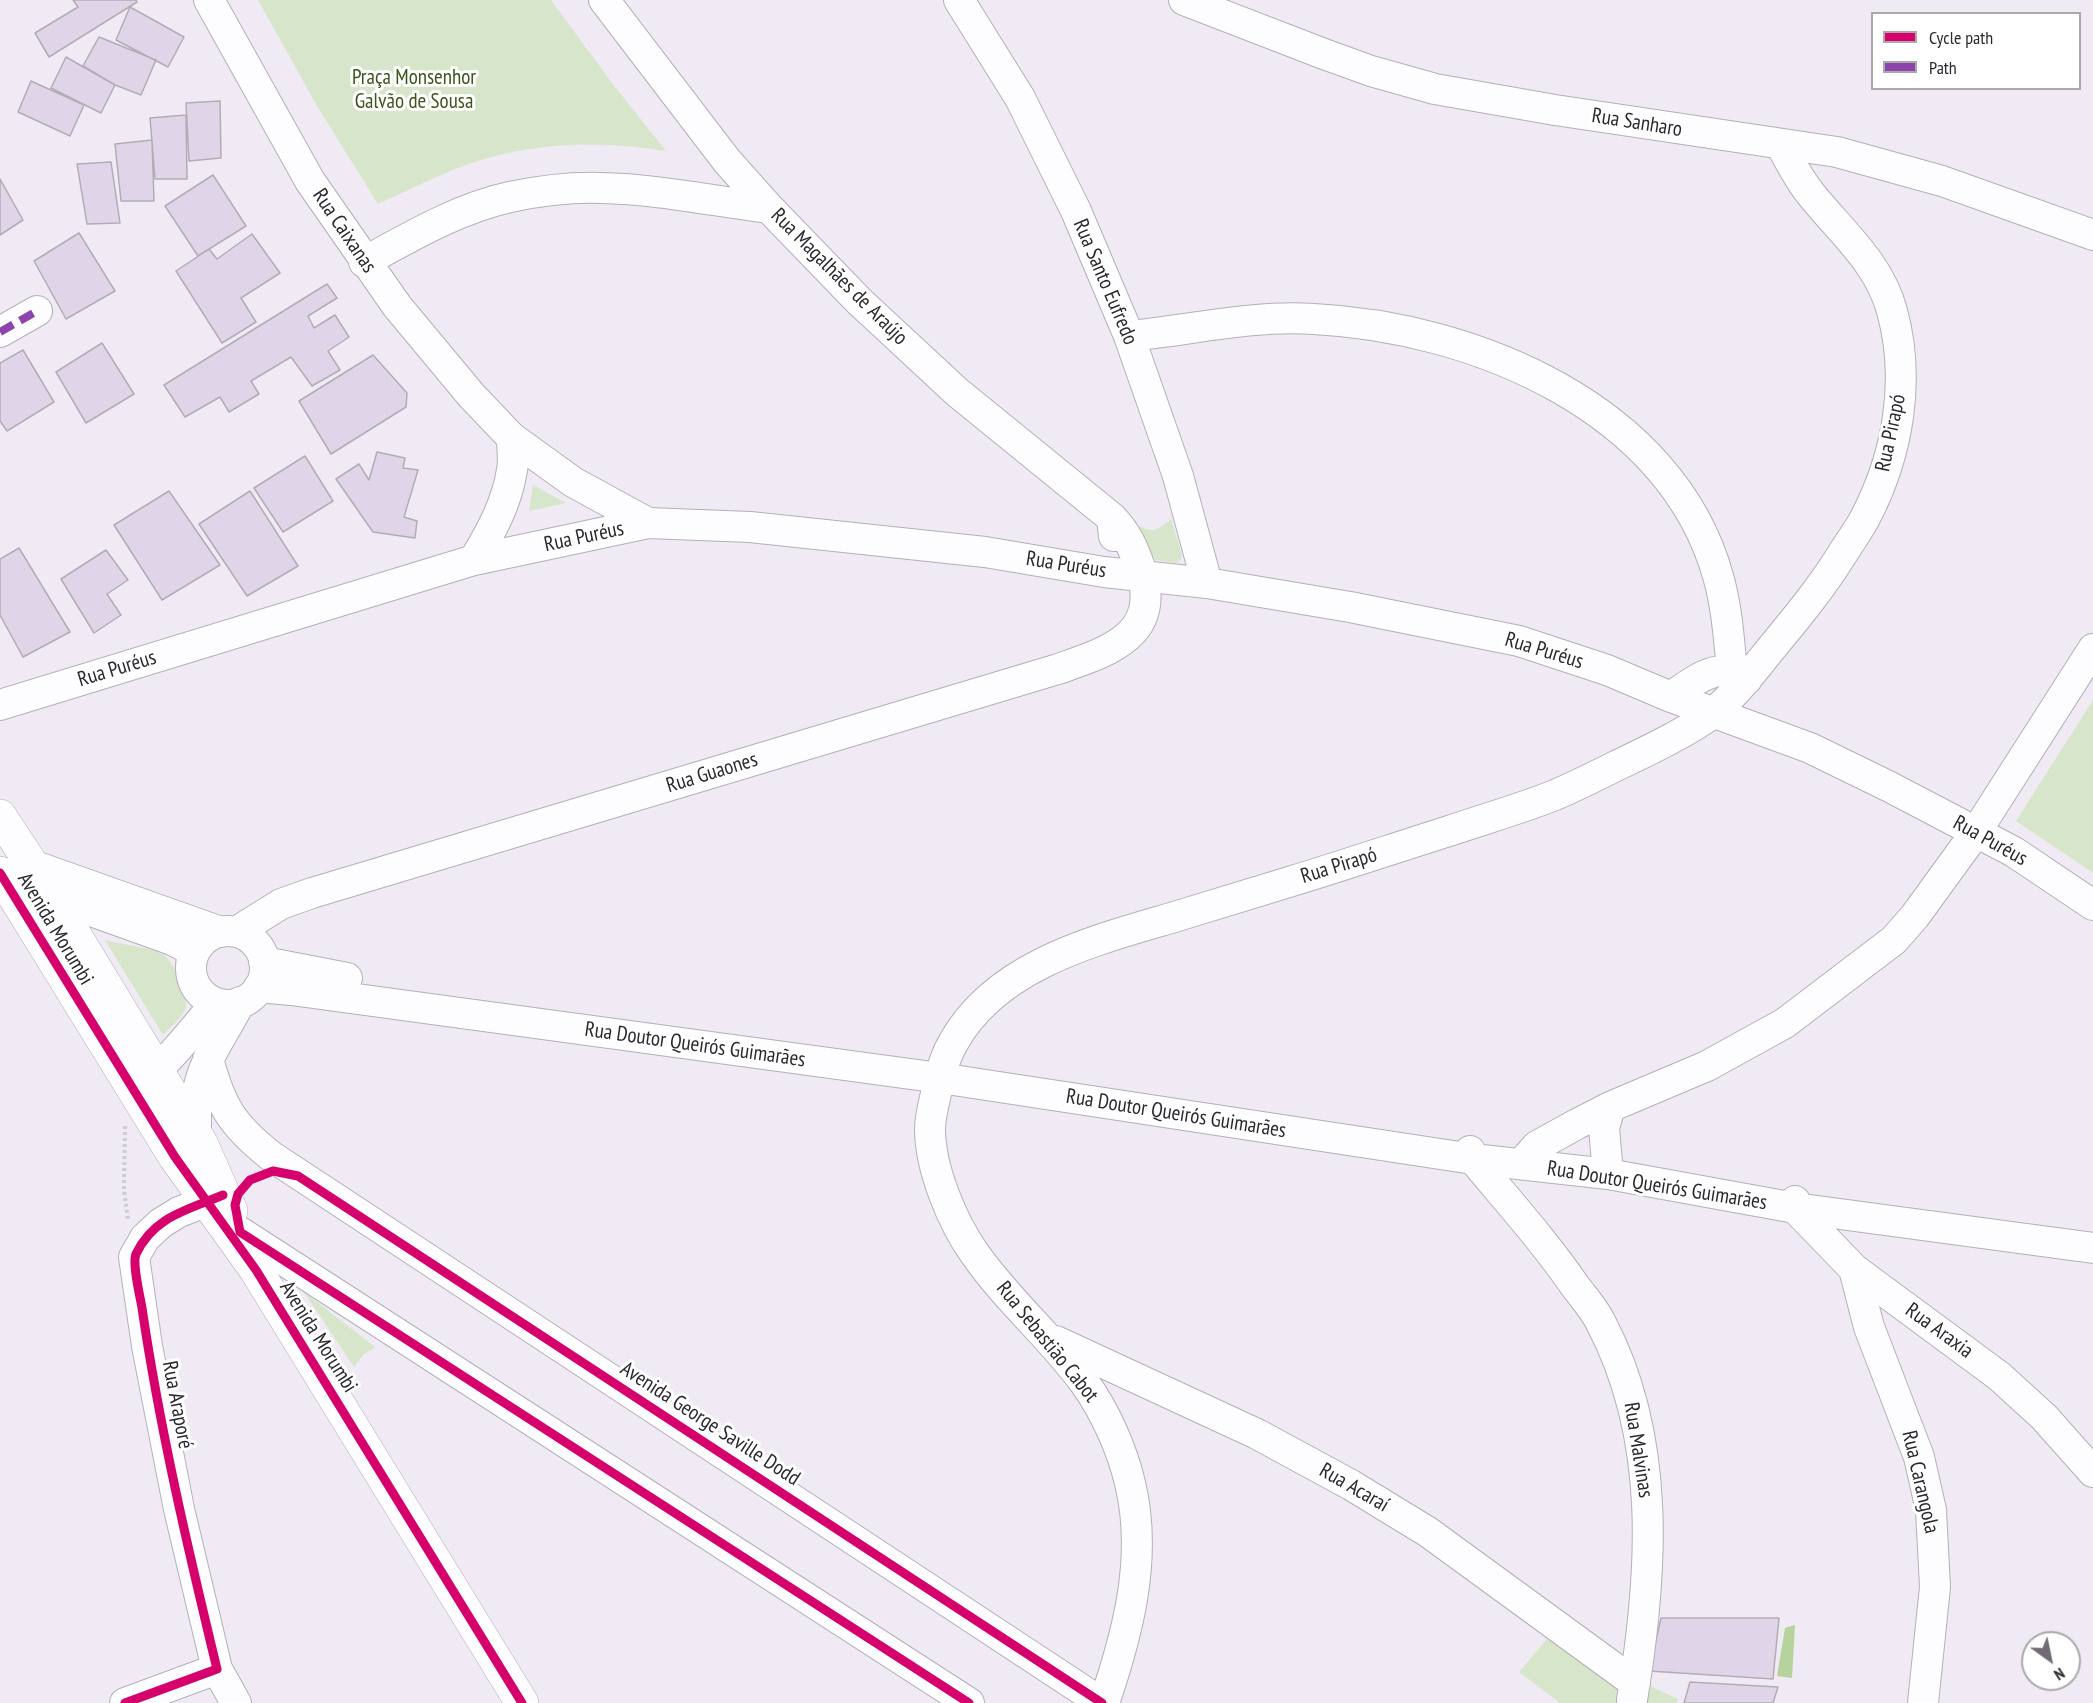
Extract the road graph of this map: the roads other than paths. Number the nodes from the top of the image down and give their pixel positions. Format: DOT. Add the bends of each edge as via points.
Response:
graph roads {
  1 [pos="209,0"];
  2 [pos="604,0"];
  3 [pos="959,0"];
  4 [pos="1184,0"];
  5 [pos="1781,145"];
  6 [pos="769,208"];
  7 [pos="2093,235"];
  8 [pos="364,262"];
  9 [pos="37,311"];
  10 [pos="0,332"];
  11 [pos="1129,336"];
  12 [pos="512,438"];
  13 [pos="1112,518"];
  14 [pos="648,523"];
  15 [pos="474,560"];
  16 [pos="1104,572"];
  17 [pos="1143,577"];
  18 [pos="1207,583"];
  19 [pos="2093,649"];
  20 [pos="1739,675"];
  21 [pos="1671,697"];
  22 [pos="0,705"];
  23 [pos="1713,712"];
  24 [pos="0,816"];
  25 [pos="1976,832"];
  26 [pos="32,865"];
  27 [pos="0,872"];
  28 [pos="52,897"];
  29 [pos="2093,905"];
  30 [pos="228,932"];
  31 [pos="194,951"];
  32 [pos="245,988"];
  33 [pos="208,1059"];
  34 [pos="942,1069"];
  35 [pos="158,1070"];
  36 [pos="132,1090"];
  37 [pos="1610,1107"];
  38 [pos="196,1134"];
  39 [pos="1469,1149"];
  40 [pos="1529,1155"];
  41 [pos="1607,1167"];
  42 [pos="215,1198"];
  43 [pos="1795,1199"];
  44 [pos="1827,1212"];
  45 [pos="2093,1230"];
  46 [pos="240,1232"];
  47 [pos="2093,1248"];
  48 [pos="1847,1262"];
  49 [pos="256,1270"];
  50 [pos="1048,1338"];
  51 [pos="2093,1472"];
  52 [pos="217,1669"];
  53 [pos="1633,1693"];
  54 [pos="125,1703"];
  55 [pos="236,1703"];
  56 [pos="522,1703"];
  57 [pos="969,1703"];
  58 [pos="1103,1703"];
  59 [pos="1923,1703"];
  1 -- 8 [label="street, Rua Caixanas" via="310,181"];
  2 -- 6 [label="street, Rua Magalhães de Araújo" via="720,152"];
  3 -- 11 [label="street, Rua Santo Eufredo" via="1020,98 1076,211"];
  4 -- 5 [label="street, Rua Sanharo" via="1371,71 1435,89"];
  5 -- 7 [label="street, Rua Sanharo" via="1837,152 1942,181"];
  5 -- 20 [label="street, Rua Pirapó" via="1811,195 1841,227 1881,282 1892,313 1901,386 1892,445 1864,519 1820,590"];
  6 -- 8 [label="street" via="600,188 555,190 508,198 465,212"];
  6 -- 13 [label="street, Rua Magalhães de Araújo" via="859,301 957,392"];
  8 -- 12 [label="street, Rua Caixanas" via="471,395"];
  9 -- 10 [label="street"];
  11 -- 18 [label="street, Rua Santo Eufredo" via="1178,476"];
  11 -- 20 [label="street" via="1225,322 1313,318 1380,325 1479,351 1577,398 1628,435 1657,465 1685,504 1718,576"];
  12 -- 14 [label="street, Rua Caixanas" via="573,482"];
  12 -- 15 [label="street" via="512,469 503,501 494,527"];
  13 -- 16 [label="street" via="1113,544"];
  13 -- 17 [label="street, Rua Magalhães de Araújo" via="1128,537"];
  14 -- 15 [label="street, Rua Puréus"];
  14 -- 16 [label="street, Rua Puréus" via="774,530 985,552"];
  15 -- 22 [label="street, Rua Puréus"];
  16 -- 17 [label="street, Rua Puréus"];
  17 -- 18 [label="street, Rua Puréus"];
  17 -- 30 [label="street, Rua Guaones" via="1142,620 1122,641 1096,656 312,893 281,904"];
  18 -- 21 [label="street, Rua Puréus" via="1350,606 1519,641 1607,670"];
  19 -- 25 [label="street"];
  20 -- 21 [label="street" via="1714,672"];
  20 -- 23 [label="street, Rua Pirapó"];
  21 -- 23 [label="street, Rua Puréus"];
  23 -- 25 [label="street, Rua Puréus" via="1810,748"];
  23 -- 34 [label="street, Rua Pirapó" via="1639,755 1554,795 1351,864 1109,936 1052,959 1023,973 974,1012 955,1038"];
  24 -- 26 [label="main road, Avenida Morumbi"];
  25 -- 29 [label="street, Rua Puréus" via="2014,852"];
  25 -- 37 [label="street" via="1894,940 1827,993 1785,1023 1707,1066"];
  26 -- 28 [label="main road, Avenida Morumbi"];
  26 -- 30 [label="street"];
  27 -- 28 [label="main road" via="30,891"];
  27 -- 36 [label="main road, Avenida Morumbi"];
  28 -- 31 [label="street"];
  28 -- 35 [label="main road, Avenida Morumbi"];
  30 -- 31 [label="street" via="210,935"];
  30 -- 32 [label="street" via="246,936 255,943"];
  31 -- 32 [label="street" via="191,976 205,997"];
  32 -- 33 [label="street"];
  32 -- 34 [label="street, Rua Doutor Queirós Guimarães" via="291,990"];
  32 -- 35 [label="street"];
  33 -- 38 [label="street" via="199,1085"];
  33 -- 58 [label="street, Avenida George Saville Dodd" via="231,1118 271,1156"];
  34 -- 39 [label="street, Rua Doutor Queirós Guimarães"];
  34 -- 50 [label="street, Rua Sebastião Cabot" via="930,1131 944,1197 973,1252"];
  35 -- 36 [label="street"];
  35 -- 38 [label="main road, Avenida Morumbi"];
  36 -- 42 [label="main road, Avenida Morumbi" via="175,1156"];
  37 -- 40 [label="street"];
  37 -- 41 [label="street" via="1604,1128"];
  38 -- 42 [label="main road, Avenida Morumbi" via="205,1150"];
  39 -- 40 [label="street, Rua Doutor Queirós Guimarães"];
  39 -- 53 [label="street, Rua Malvinas" via="1594,1312 1624,1374 1640,1429 1650,1531"];
  40 -- 41 [label="street, Rua Doutor Queirós Guimarães"];
  41 -- 43 [label="street, Rua Doutor Queirós Guimarães"];
  42 -- 46 [label="main road, Avenida Morumbi"];
  42 -- 49 [label="main road, Avenida Morumbi"];
  42 -- 52 [label="street, Rua Araporé" via="179,1212 152,1229 134,1257 178,1509"];
  43 -- 44 [label="street, Rua Doutor Queirós Guimarães"];
  43 -- 45 [label="street, Rua Doutor Queirós Guimarães"];
  43 -- 48 [label="street, Rua Araxia"];
  44 -- 47 [label="street, Rua Doutor Queirós Guimarães"];
  44 -- 48 [label="street, Rua Carangola"];
  46 -- 49 [label="main road, Avenida Morumbi"];
  46 -- 57 [label="street"];
  48 -- 51 [label="street, Rua Araxia" via="2000,1376 2044,1417"];
  48 -- 59 [label="street, Rua Carangola" via="1919,1456 1931,1510 1935,1587"];
  49 -- 56 [label="main road, Avenida Morumbi"];
  50 -- 53 [label="street, Rua Acaraí" via="1257,1434 1352,1485 1428,1532"];
  50 -- 58 [label="street, Rua Sebastião Cabot" via="1101,1407 1123,1459 1135,1509 1137,1548 1130,1616"];
  52 -- 54 [label="street"];
  52 -- 55 [label="street, Rua Araporé"];
}
